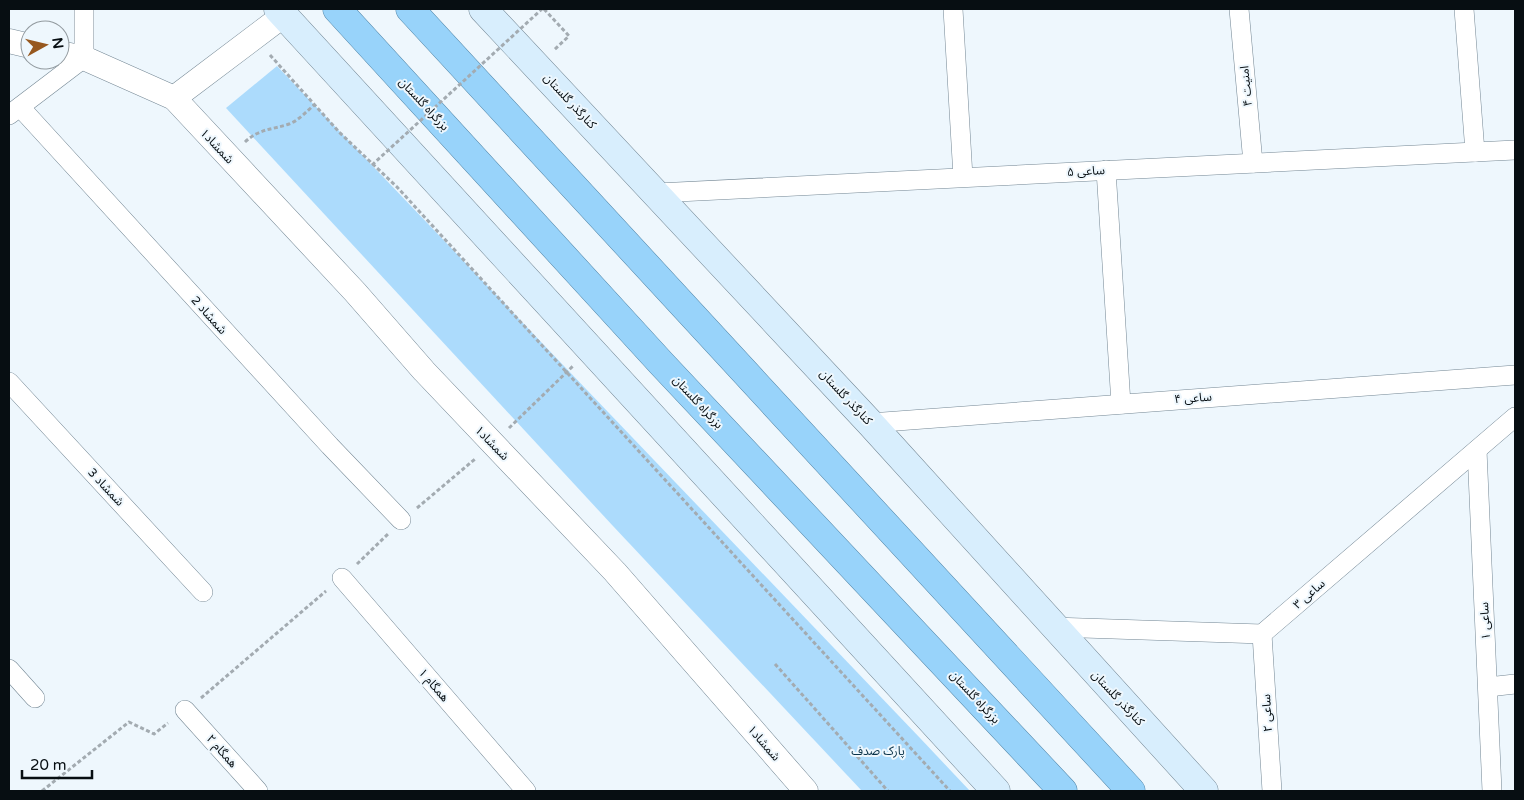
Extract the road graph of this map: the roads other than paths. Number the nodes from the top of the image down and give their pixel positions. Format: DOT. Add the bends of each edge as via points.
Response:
graph roads {
  1 [pos="84,9"];
  2 [pos="337,9"];
  3 [pos="410,9"];
  4 [pos="483,9"];
  5 [pos="953,9"];
  6 [pos="1239,9"];
  7 [pos="1464,9"];
  8 [pos="281,12"];
  9 [pos="70,55"];
  10 [pos="84,58"];
  11 [pos="174,98"];
  12 [pos="14,111"];
  13 [pos="1515,150"];
  14 [pos="1475,152"];
  15 [pos="1253,163"];
  16 [pos="1106,170"];
  17 [pos="963,178"];
  18 [pos="657,193"];
  19 [pos="1515,374"];
  20 [pos="9,382"];
  21 [pos="1121,404"];
  22 [pos="1515,417"];
  23 [pos="870,422"];
  24 [pos="1477,450"];
  25 [pos="401,520"];
  26 [pos="342,578"];
  27 [pos="203,592"];
  28 [pos="1054,627"];
  29 [pos="1262,634"];
  30 [pos="9,669"];
  31 [pos="1515,684"];
  32 [pos="1488,687"];
  33 [pos="35,698"];
  34 [pos="185,710"];
  35 [pos="258,791"];
  36 [pos="526,791"];
  37 [pos="806,791"];
  38 [pos="996,791"];
  39 [pos="1063,791"];
  40 [pos="1131,791"];
  41 [pos="1204,791"];
  42 [pos="1272,791"];
  43 [pos="1492,791"];
  1 -- 10 [label="street"];
  2 -- 39 [label="highway, بزرگراه گلستان" via="661,363"];
  3 -- 40 [label="highway"];
  4 -- 18 [label="main road, کنارگذر گلستان"];
  5 -- 17 [label="street"];
  6 -- 15 [label="street, امنیت ۴"];
  7 -- 14 [label="street"];
  8 -- 11 [label="street" via="254,38"];
  8 -- 38 [label="main road"];
  9 -- 10 [label="street"];
  10 -- 11 [label="street"];
  10 -- 12 [label="street"];
  11 -- 37 [label="street, شمشاد۱" via="424,371 615,572"];
  12 -- 25 [label="street, شمشاد 2"];
  13 -- 14 [label="street, ساعی ۵"];
  14 -- 15 [label="street, ساعی ۵"];
  15 -- 16 [label="street, ساعی ۵"];
  16 -- 17 [label="street, ساعی ۵"];
  16 -- 21 [label="street"];
  17 -- 18 [label="street, ساعی ۵"];
  18 -- 23 [label="main road, کنارگذر گلستان"];
  19 -- 21 [label="street, ساعی ۴"];
  20 -- 27 [label="street, شمشاد 3"];
  21 -- 23 [label="street, ساعی ۴"];
  22 -- 24 [label="street, ساعی ۳"];
  23 -- 28 [label="main road, کنارگذر گلستان"];
  24 -- 29 [label="street, ساعی ۳"];
  24 -- 32 [label="street, ساعی ۱"];
  26 -- 36 [label="street, همگام ۱"];
  28 -- 29 [label="street"];
  28 -- 41 [label="main road, کنارگذر گلستان"];
  29 -- 42 [label="street, ساعی ۲"];
  30 -- 33 [label="street"];
  31 -- 32 [label="street"];
  32 -- 43 [label="street, ساعی ۱"];
  34 -- 35 [label="street, همگام ۲"];
}
